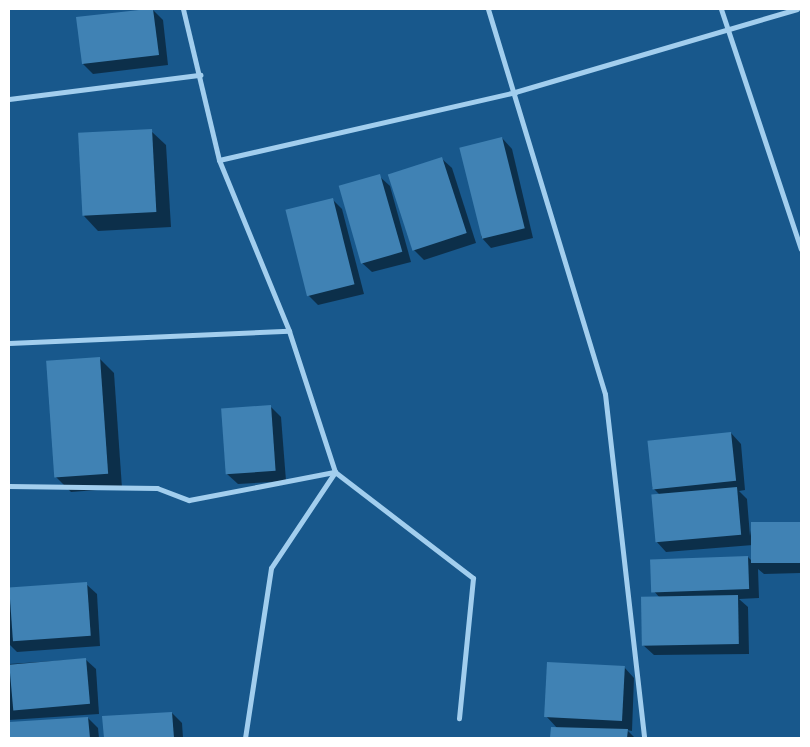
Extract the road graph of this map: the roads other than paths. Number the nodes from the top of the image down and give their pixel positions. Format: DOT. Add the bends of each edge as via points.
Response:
graph roads {
  1 [pos="183,9"];
  2 [pos="488,9"];
  3 [pos="721,9"];
  4 [pos="797,9"];
  5 [pos="727,32"];
  6 [pos="200,75"];
  7 [pos="515,92"];
  8 [pos="9,99"];
  9 [pos="219,160"];
  10 [pos="801,248"];
  11 [pos="289,331"];
  12 [pos="9,343"];
  13 [pos="335,472"];
  14 [pos="9,486"];
  15 [pos="459,718"];
  16 [pos="245,738"];
  17 [pos="644,738"];
  1 -- 6 [label="street"];
  2 -- 7 [label="street"];
  3 -- 5 [label="street"];
  4 -- 5 [label="street"];
  5 -- 7 [label="street"];
  5 -- 10 [label="street"];
  6 -- 8 [label="street"];
  6 -- 9 [label="street"];
  7 -- 9 [label="street"];
  7 -- 17 [label="street" via="605,394"];
  9 -- 11 [label="street"];
  11 -- 12 [label="street"];
  11 -- 13 [label="street"];
  13 -- 14 [label="street" via="189,500 157,488"];
  13 -- 15 [label="street" via="473,578"];
  13 -- 16 [label="street" via="271,568"];
}
